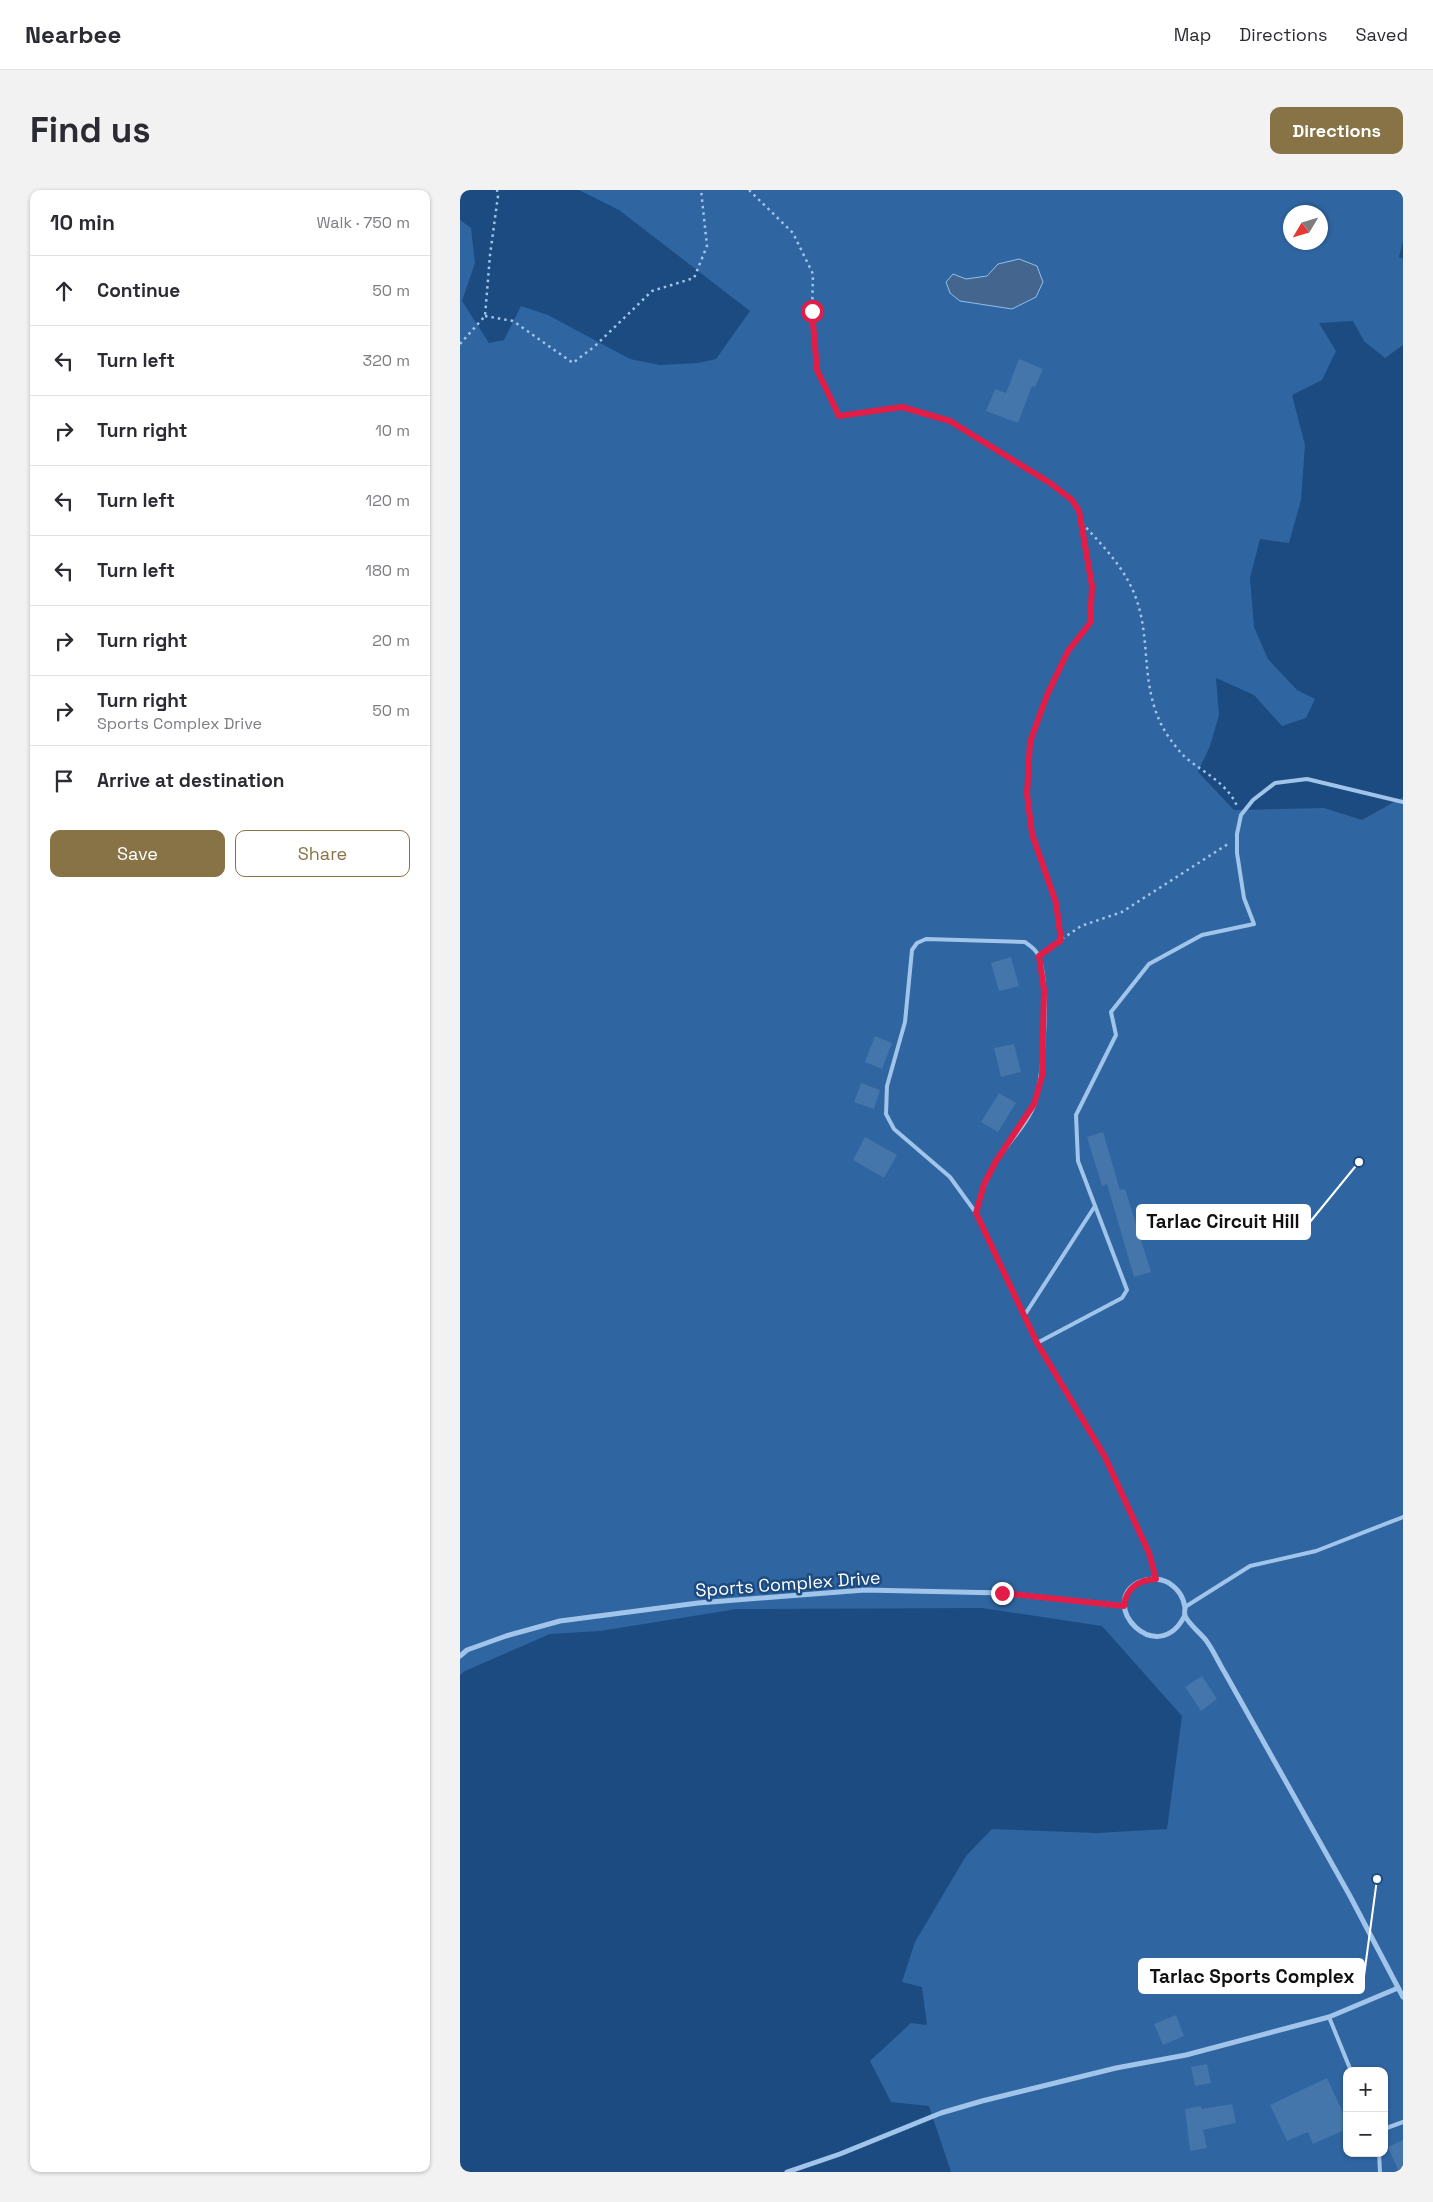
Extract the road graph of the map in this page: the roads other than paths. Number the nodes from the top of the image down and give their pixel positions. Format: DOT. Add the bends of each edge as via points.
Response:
graph roads {
  1 [pos="1403,802"];
  2 [pos="1095,1206"];
  3 [pos="976,1213"];
  4 [pos="1024,1316"];
  5 [pos="1037,1343"];
  6 [pos="1403,1517"];
  7 [pos="1156,1579"];
  8 [pos="1124,1606"];
  9 [pos="1185,1607"];
  10 [pos="1185,1615"];
  11 [pos="460,1656"];
  12 [pos="1398,1988"];
  13 [pos="1403,1997"];
  14 [pos="1329,2017"];
  15 [pos="1349,2067"];
  16 [pos="1403,2122"];
  17 [pos="1388,2128"];
  18 [pos="1379,2157"];
  19 [pos="787,2172"];
  20 [pos="1380,2172"];
  1 -- 2 [label="lane" via="1307,779 1275,783 1253,800 1241,815 1237,853 1244,898 1254,924 1202,935 1149,964 1111,1012 1116,1035 1076,1115 1078,1160"];
  2 -- 4 [label="lane"];
  2 -- 5 [label="lane" via="1126,1293"];
  3 -- 3 [label="lane" via="950,1177 894,1129 886,1114 887,1086 905,1022 912,950 926,939 1025,942 1039,956 1044,990 1042,1076 1034,1104 984,1184"];
  3 -- 4 [label="lane"];
  4 -- 5 [label="lane"];
  5 -- 7 [label="lane" via="1105,1457 1149,1553"];
  6 -- 9 [label="lane" via="1316,1551 1250,1566"];
  7 -- 8 [label="street" via="1133,1586"];
  7 -- 9 [label="street" via="1178,1591"];
  8 -- 10 [label="street" via="1131,1624 1152,1636 1169,1634"];
  8 -- 11 [label="street, Sports Complex Drive" via="1002,1593 866,1590 698,1603 560,1621 506,1636 467,1650"];
  9 -- 10 [label="street"];
  10 -- 12 [label="street" via="1206,1641 1350,1896"];
  12 -- 13 [label="street"];
  12 -- 14 [label="street"];
  14 -- 15 [label="lane"];
  14 -- 19 [label="street" via="1186,2055 1099,2072 982,2101 941,2113"];
  16 -- 17 [label="lane"];
  18 -- 20 [label="lane"];
}
